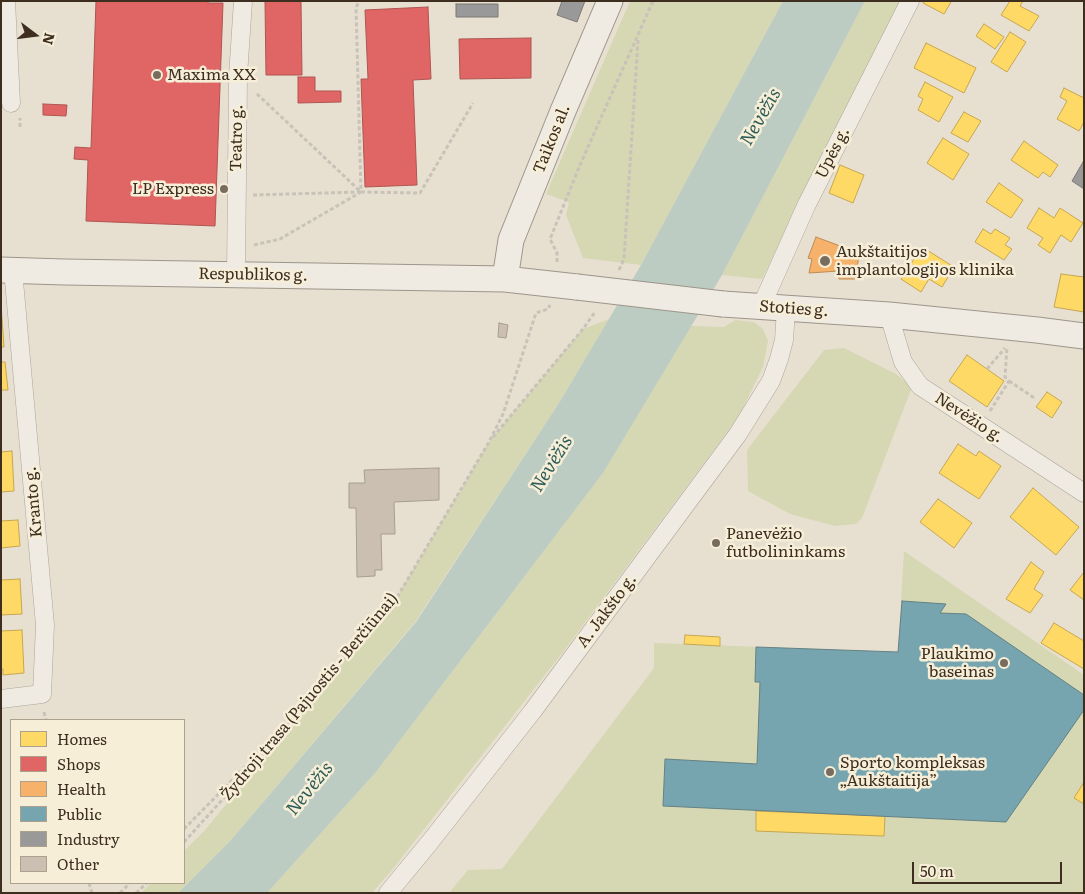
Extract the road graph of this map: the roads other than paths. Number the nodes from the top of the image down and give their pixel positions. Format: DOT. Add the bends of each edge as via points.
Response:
graph roads {
  1 [pos="6,1"];
  2 [pos="243,1"];
  3 [pos="610,1"];
  4 [pos="910,1"];
  5 [pos="11,103"];
  6 [pos="7,270"];
  7 [pos="236,275"];
  8 [pos="505,279"];
  9 [pos="761,307"];
  10 [pos="786,309"];
  11 [pos="889,315"];
  12 [pos="1084,336"];
  13 [pos="1084,493"];
  14 [pos="1,699"];
  15 [pos="388,893"];
  1 -- 5 [label="street"];
  2 -- 7 [label="street, Teatro g." via="238,76"];
  3 -- 8 [label="main road, Taikos al." via="512,240"];
  4 -- 9 [label="street, Upės g." via="806,206"];
  6 -- 7 [label="main road, Respublikos g."];
  6 -- 14 [label="street, Kranto g." via="45,625 42,694"];
  7 -- 8 [label="main road, Respublikos g."];
  8 -- 9 [label="main road, Stoties g., bridge"];
  9 -- 10 [label="main road, Stoties g."];
  10 -- 11 [label="main road, Stoties g."];
  10 -- 15 [label="street, A. Jakšto g." via="784,340 771,381 738,434 532,712"];
  11 -- 12 [label="main road, Stoties g."];
  11 -- 13 [label="street, Nevėžio g." via="903,362 920,386"];
}
